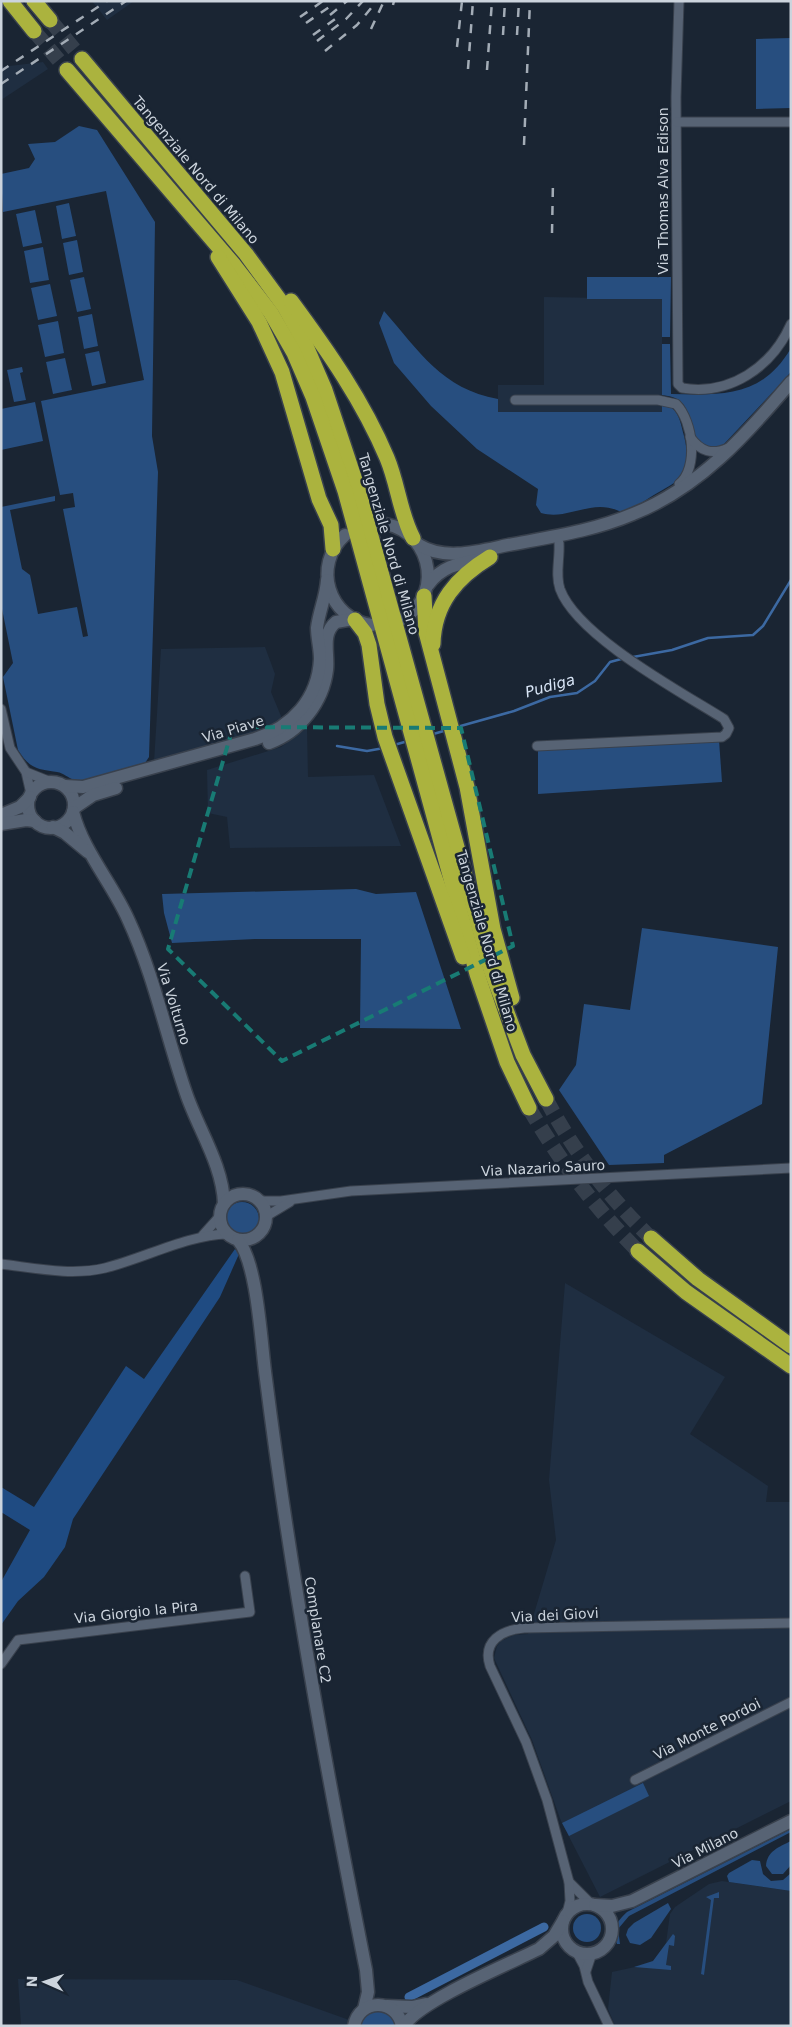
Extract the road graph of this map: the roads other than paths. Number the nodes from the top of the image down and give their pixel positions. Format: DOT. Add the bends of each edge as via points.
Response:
graph roads {
  1 [pos="10,1"];
  2 [pos="34,1"];
  3 [pos="679,1"];
  4 [pos="50,20"];
  5 [pos="34,31"];
  6 [pos="82,59"];
  7 [pos="67,70"];
  8 [pos="677,122"];
  9 [pos="791,122"];
  10 [pos="196,222"];
  11 [pos="246,254"];
  12 [pos="791,324"];
  13 [pos="791,382"];
  14 [pos="791,392"];
  15 [pos="515,400"];
  16 [pos="689,435"];
  17 [pos="735,446"];
  18 [pos="645,508"];
  19 [pos="377,523"];
  20 [pos="345,535"];
  21 [pos="416,541"];
  22 [pos="560,543"];
  23 [pos="334,549"];
  24 [pos="490,557"];
  25 [pos="327,580"];
  26 [pos="426,590"];
  27 [pos="402,619"];
  28 [pos="354,620"];
  29 [pos="372,625"];
  30 [pos="432,658"];
  31 [pos="1,709"];
  32 [pos="416,726"];
  33 [pos="420,743"];
  34 [pos="537,746"];
  35 [pos="26,772"];
  36 [pos="51,782"];
  37 [pos="64,786"];
  38 [pos="30,796"];
  39 [pos="73,810"];
  40 [pos="1,815"];
  41 [pos="35,821"];
  42 [pos="1,824"];
  43 [pos="53,828"];
  44 [pos="90,854"];
  45 [pos="791,1168"];
  46 [pos="218,1170"];
  47 [pos="243,1194"];
  48 [pos="297,1199"];
  49 [pos="259,1201"];
  50 [pos="224,1204"];
  51 [pos="220,1216"];
  52 [pos="265,1217"];
  53 [pos="203,1235"];
  54 [pos="257,1235"];
  55 [pos="233,1237"];
  56 [pos="651,1238"];
  57 [pos="638,1251"];
  58 [pos="1,1264"];
  59 [pos="254,1291"];
  60 [pos="791,1346"];
  61 [pos="791,1366"];
  62 [pos="245,1576"];
  63 [pos="791,1623"];
  64 [pos="1,1664"];
  65 [pos="791,1702"];
  66 [pos="636,1780"];
  67 [pos="791,1821"];
  68 [pos="569,1882"];
  69 [pos="632,1901"];
  70 [pos="593,1904"];
  71 [pos="565,1917"];
  72 [pos="612,1931"];
  73 [pos="539,1949"];
  74 [pos="574,1950"];
  75 [pos="592,1953"];
  76 [pos="366,1970"];
  77 [pos="586,1974"];
  78 [pos="429,2003"];
  79 [pos="384,2005"];
  80 [pos="364,2009"];
  81 [pos="354,2026"];
  82 [pos="403,2026"];
  83 [pos="609,2026"];
  1 -- 5 [label="highway"];
  2 -- 4 [label="highway"];
  3 -- 8 [label="street, Via Thomas Alva Edison"];
  6 -- 11 [label="highway, Tangenziale Nord di Milano"];
  7 -- 10 [label="highway, Tangenziale Nord di Milano"];
  8 -- 9 [label="street"];
  8 -- 12 [label="street, Via Thomas Alva Edison" via="677,380 682,388 703,389 744,378 762,367"];
  10 -- 23 [label="highway" via="276,355 319,499 331,525"];
  10 -- 32 [label="highway, Tangenziale Nord di Milano" via="271,313 306,380 342,482"];
  11 -- 21 [label="highway" via="286,296 345,377 384,452"];
  11 -- 32 [label="highway, Tangenziale Nord di Milano" via="296,327 325,390 358,489"];
  13 -- 17 [label="street"];
  14 -- 22 [label="street" via="740,450 684,493 618,527"];
  15 -- 16 [label="street" via="669,401 682,410"];
  16 -- 17 [label="street" via="708,452 720,452"];
  16 -- 18 [label="street" via="692,461 687,476 650,501"];
  17 -- 18 [label="street" via="693,479"];
  18 -- 21 [label="street" via="580,531 473,552 430,551"];
  19 -- 21 [label="street" via="394,526"];
  20 -- 23 [label="street"];
  21 -- 26 [label="street" via="428,564"];
  22 -- 24 [label="street"];
  22 -- 34 [label="street" via="558,580 564,598 586,623 636,663 724,719 728,726 726,734 717,738"];
  23 -- 25 [label="street, Via Piave" via="328,564"];
  24 -- 26 [label="street" via="446,568 435,575"];
  24 -- 30 [label="highway" via="461,577 443,602 433,633"];
  25 -- 28 [label="street" via="336,604"];
  25 -- 37 [label="street, Via Piave" via="318,625 318,675 308,699 291,720 255,740 83,787"];
  26 -- 27 [label="street" via="414,611"];
  26 -- 30 [label="highway" via="424,624"];
  28 -- 29 [label="street"];
  28 -- 33 [label="highway, Tangenziale Nord di Milano" via="365,633 369,645 385,737 492,1039 503,1066 529,1108 507,1062 489,1012"];
  28 -- 39 [label="street, Via Piave" via="340,620 330,629 323,688 310,713 289,733 264,745 100,792"];
  30 -- 33 [label="highway, Tangenziale Nord di Milano" via="475,823 501,962 546,1099 523,1055 491,970"];
  31 -- 35 [label="street" via="10,748"];
  32 -- 33 [label="highway, Tangenziale Nord di Milano"];
  35 -- 36 [label="street"];
  35 -- 38 [label="street"];
  36 -- 37 [label="street"];
  36 -- 38 [label="street" via="41,784"];
  37 -- 39 [label="street" via="71,794"];
  38 -- 40 [label="street" via="20,807"];
  38 -- 41 [label="street" via="29,810"];
  39 -- 43 [label="street" via="65,823"];
  39 -- 44 [label="street, Via Volturno"];
  41 -- 42 [label="street"];
  41 -- 43 [label="street"];
  43 -- 44 [label="street, Via Volturno" via="65,833"];
  44 -- 46 [label="street, Via Volturno" via="110,885 140,946 186,1093"];
  45 -- 48 [label="street, Via Nazario Sauro" via="352,1191"];
  46 -- 47 [label="street, Via Volturno"];
  46 -- 50 [label="street, Via Volturno"];
  47 -- 49 [label="street"];
  47 -- 50 [label="street"];
  48 -- 49 [label="street, Via Nazario Sauro"];
  48 -- 52 [label="street, Via Nazario Sauro"];
  49 -- 52 [label="street"];
  50 -- 51 [label="street"];
  51 -- 53 [label="street"];
  51 -- 55 [label="street" via="221,1226"];
  52 -- 54 [label="street"];
  53 -- 55 [label="street"];
  53 -- 58 [label="street" via="102,1269 69,1272"];
  54 -- 55 [label="street" via="248,1240"];
  54 -- 59 [label="street, Complanare C2"];
  55 -- 59 [label="street, Complanare C2" via="245,1250"];
  56 -- 60 [label="highway" via="705,1284"];
  57 -- 61 [label="highway" via="686,1292"];
  59 -- 76 [label="street, Complanare C2" via="302,1627"];
  62 -- 64 [label="street, Via Giorgio la Pira" via="250,1612 18,1640"];
  63 -- 68 [label="street, Via dei Giovi" via="524,1628 506,1631 493,1640 488,1650 489,1662 538,1772"];
  65 -- 66 [label="street, Via Monte Pordoi"];
  67 -- 69 [label="street, Via Milano"];
  68 -- 70 [label="street"];
  68 -- 71 [label="street" via="570,1901"];
  69 -- 70 [label="street, Via Milano" via="612,1906"];
  69 -- 72 [label="street, Via Milano" via="617,1916"];
  70 -- 71 [label="street" via="578,1905"];
  70 -- 72 [label="street" via="608,1915"];
  71 -- 73 [label="street" via="554,1936"];
  71 -- 74 [label="street" via="564,1940"];
  72 -- 75 [label="street" via="605,1946"];
  73 -- 74 [label="street" via="564,1946"];
  73 -- 78 [label="street"];
  74 -- 75 [label="street"];
  74 -- 77 [label="street"];
  75 -- 77 [label="street"];
  76 -- 79 [label="street, Complanare C2"];
  76 -- 80 [label="street, Complanare C2" via="368,1992"];
  77 -- 83 [label="street"];
  78 -- 79 [label="street" via="412,2007"];
  78 -- 82 [label="street"];
  79 -- 80 [label="street"];
  79 -- 82 [label="street, Complanare C2" via="399,2016"];
  80 -- 81 [label="street"];
}
